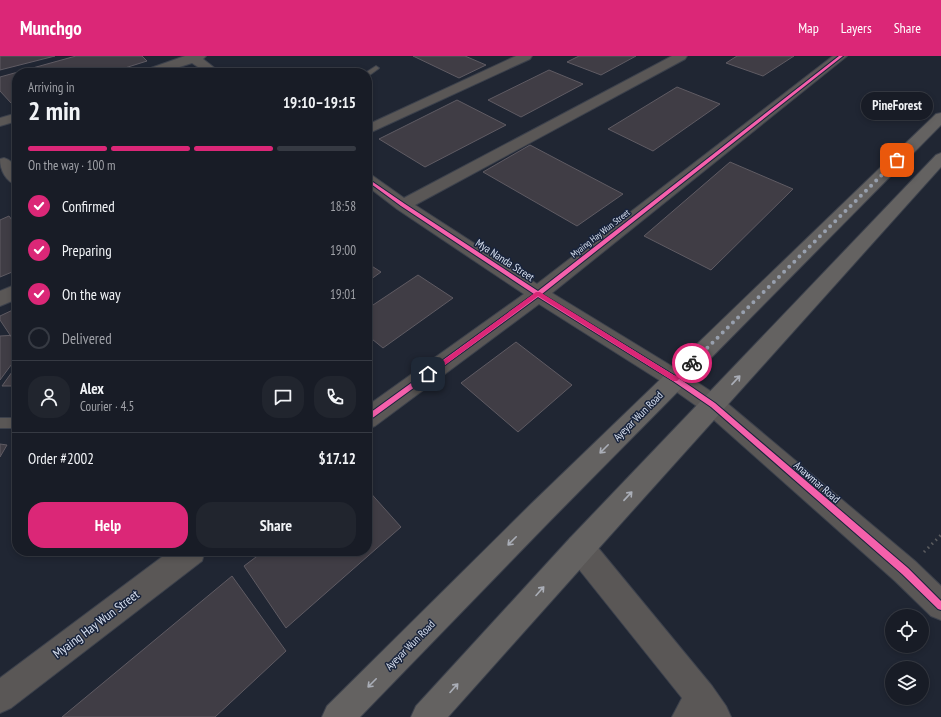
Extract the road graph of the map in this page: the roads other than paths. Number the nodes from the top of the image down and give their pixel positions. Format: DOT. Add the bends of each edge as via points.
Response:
graph roads {
  1 [pos="526,56"];
  2 [pos="681,56"];
  3 [pos="841,56"];
  4 [pos="195,57"];
  5 [pos="163,68"];
  6 [pos="209,68"];
  7 [pos="376,68"];
  8 [pos="372,71"];
  9 [pos="941,117"];
  10 [pos="12,118"];
  11 [pos="0,122"];
  12 [pos="372,128"];
  13 [pos="941,158"];
  14 [pos="1,161"];
  15 [pos="12,174"];
  16 [pos="372,183"];
  17 [pos="403,205"];
  18 [pos="12,293"];
  19 [pos="538,294"];
  20 [pos="0,299"];
  21 [pos="675,379"];
  22 [pos="712,405"];
  23 [pos="372,415"];
  24 [pos="0,423"];
  25 [pos="12,423"];
  26 [pos="580,548"];
  27 [pos="185,556"];
  28 [pos="941,606"];
  29 [pos="0,697"];
  30 [pos="701,710"];
  31 [pos="338,717"];
  32 [pos="428,717"];
  1 -- 12 [label="street"];
  2 -- 17 [label="street"];
  3 -- 19 [label="street, Myaing Hay Wun Street"];
  4 -- 5 [label="street"];
  4 -- 6 [label="street"];
  7 -- 8 [label="lane"];
  9 -- 21 [label="main road, Ayeyar Wun Road"];
  10 -- 11 [label="street"];
  22 -- 13 [label="main road, one-way"];
  14 -- 15 [label="street"];
  16 -- 17 [label="street, Mya Nanda Street"];
  17 -- 19 [label="street, Mya Nanda Street"];
  18 -- 20 [label="street"];
  19 -- 21 [label="street, Mya Nanda Street"];
  19 -- 23 [label="street, Myaing Hay Wun Street"];
  21 -- 22 [label="street, Anawmar Road"];
  21 -- 31 [label="main road, Ayeyar Wun Road, one-way"];
  26 -- 22 [label="main road, one-way"];
  22 -- 28 [label="street, Anawmar Road" via="905,571"];
  24 -- 25 [label="lane"];
  26 -- 30 [label="street"];
  32 -- 26 [label="main road, one-way"];
  27 -- 29 [label="street, Myaing Hay Wun Street"];
}
